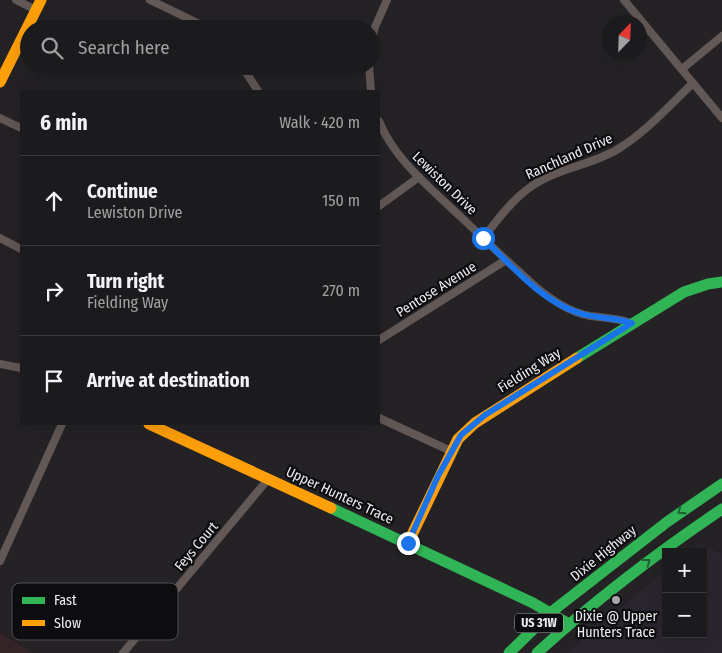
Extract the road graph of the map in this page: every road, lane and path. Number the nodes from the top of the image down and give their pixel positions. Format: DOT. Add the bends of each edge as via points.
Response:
graph roads {
  1 [pos="16,0"];
  2 [pos="150,0"];
  3 [pos="387,0"];
  4 [pos="624,0"];
  5 [pos="38,5"];
  6 [pos="31,20"];
  7 [pos="191,20"];
  8 [pos="379,20"];
  9 [pos="722,36"];
  10 [pos="20,41"];
  11 [pos="682,69"];
  12 [pos="248,75"];
  13 [pos="370,75"];
  14 [pos="0,82"];
  15 [pos="693,84"];
  16 [pos="257,90"];
  17 [pos="371,90"];
  18 [pos="0,118"];
  19 [pos="722,118"];
  20 [pos="380,123"];
  21 [pos="20,128"];
  22 [pos="419,177"];
  23 [pos="380,205"];
  24 [pos="0,238"];
  25 [pos="483,238"];
  26 [pos="20,248"];
  27 [pos="506,260"];
  28 [pos="722,282"];
  29 [pos="632,323"];
  30 [pos="380,339"];
  31 [pos="0,364"];
  32 [pos="20,368"];
  33 [pos="380,418"];
  34 [pos="62,425"];
  35 [pos="152,425"];
  36 [pos="451,450"];
  37 [pos="269,478"];
  38 [pos="722,484"];
  39 [pos="722,508"];
  40 [pos="408,543"];
  41 [pos="0,561"];
  42 [pos="178,587"];
  43 [pos="550,612"];
  44 [pos="569,624"];
  45 [pos="134,640"];
  46 [pos="123,653"];
  47 [pos="509,653"];
  48 [pos="537,653"];
  1 -- 5 [label="street"];
  2 -- 7 [label="street"];
  3 -- 8 [label="street"];
  4 -- 11 [label="street"];
  5 -- 6 [label="street"];
  9 -- 11 [label="street"];
  10 -- 14 [label="street"];
  11 -- 15 [label="street"];
  12 -- 16 [label="street"];
  13 -- 17 [label="street"];
  15 -- 19 [label="street"];
  15 -- 25 [label="street, Ranchland Drive" via="636,138 525,190"];
  18 -- 21 [label="street"];
  20 -- 22 [label="street, Lewiston Drive" via="399,156"];
  22 -- 23 [label="street"];
  22 -- 25 [label="street, Lewiston Drive"];
  24 -- 26 [label="street"];
  25 -- 27 [label="street, Lewiston Drive"];
  27 -- 29 [label="street, Lewiston Drive" via="553,301 571,310"];
  27 -- 30 [label="street, Pentose Avenue"];
  28 -- 29 [label="street, Fielding Way" via="684,292"];
  29 -- 36 [label="street, Fielding Way" via="474,423"];
  31 -- 32 [label="street"];
  33 -- 36 [label="street"];
  34 -- 41 [label="street"];
  35 -- 37 [label="street, Upper Hunters Trace"];
  36 -- 40 [label="street, Fielding Way"];
  37 -- 40 [label="street, Upper Hunters Trace"];
  37 -- 42 [label="street, Feys Court"];
  38 -- 43 [label="street, Dixie Highway / US 31W, one-way" via="666,522"];
  44 -- 39 [label="street, US 31W, one-way"];
  40 -- 43 [label="street, Upper Hunters Trace"];
  43 -- 44 [label="street, Upper Hunters Trace"];
  43 -- 47 [label="street, Dixie Highway / US 31W"];
  44 -- 48 [label="street, US 31W"];
  45 -- 46 [label="street, Feys Court"];
}
